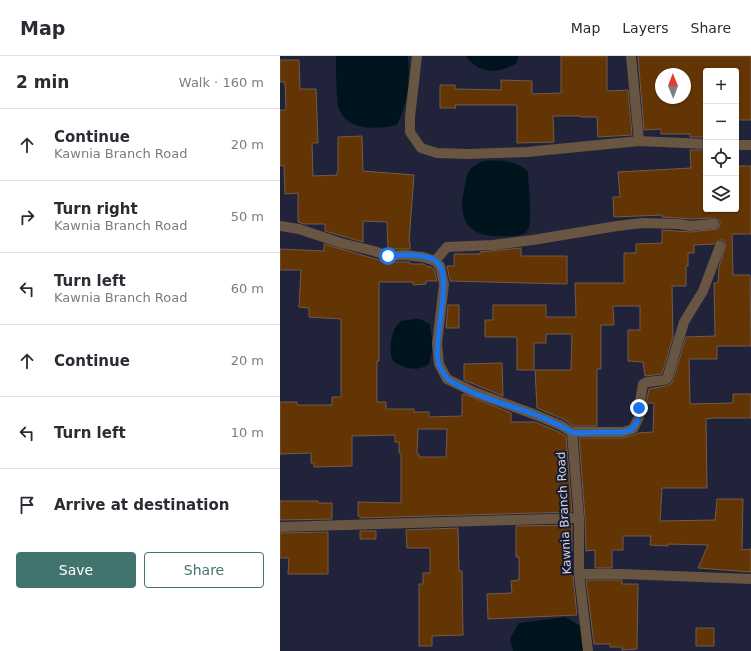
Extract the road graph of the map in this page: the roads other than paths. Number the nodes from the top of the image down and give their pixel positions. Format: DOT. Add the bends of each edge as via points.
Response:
graph roads {
  1 [pos="417,56"];
  2 [pos="631,56"];
  3 [pos="639,141"];
  4 [pos="703,144"];
  5 [pos="739,145"];
  6 [pos="751,145"];
  7 [pos="714,224"];
  8 [pos="280,226"];
  9 [pos="720,246"];
  10 [pos="435,261"];
  11 [pos="572,432"];
  12 [pos="578,518"];
  13 [pos="280,526"];
  14 [pos="580,574"];
  15 [pos="751,579"];
  16 [pos="588,651"];
  1 -- 3 [label="street" via="410,132 421,148 437,153 475,154 527,152"];
  2 -- 3 [label="street"];
  3 -- 4 [label="street"];
  5 -- 6 [label="street"];
  7 -- 10 [label="street" via="643,224 526,241 447,247"];
  8 -- 10 [label="street" via="388,256 405,255"];
  9 -- 11 [label="street" via="703,291 684,322 668,379 647,381 643,384 639,417 633,429 623,432"];
  10 -- 11 [label="street" via="440,266 444,284 437,344 439,364 447,379"];
  11 -- 12 [label="street, Kawnia Branch Road"];
  12 -- 13 [label="street"];
  12 -- 14 [label="street, Kawnia Branch Road"];
  14 -- 15 [label="street"];
  14 -- 16 [label="street, Kawnia Branch Road"];
}
